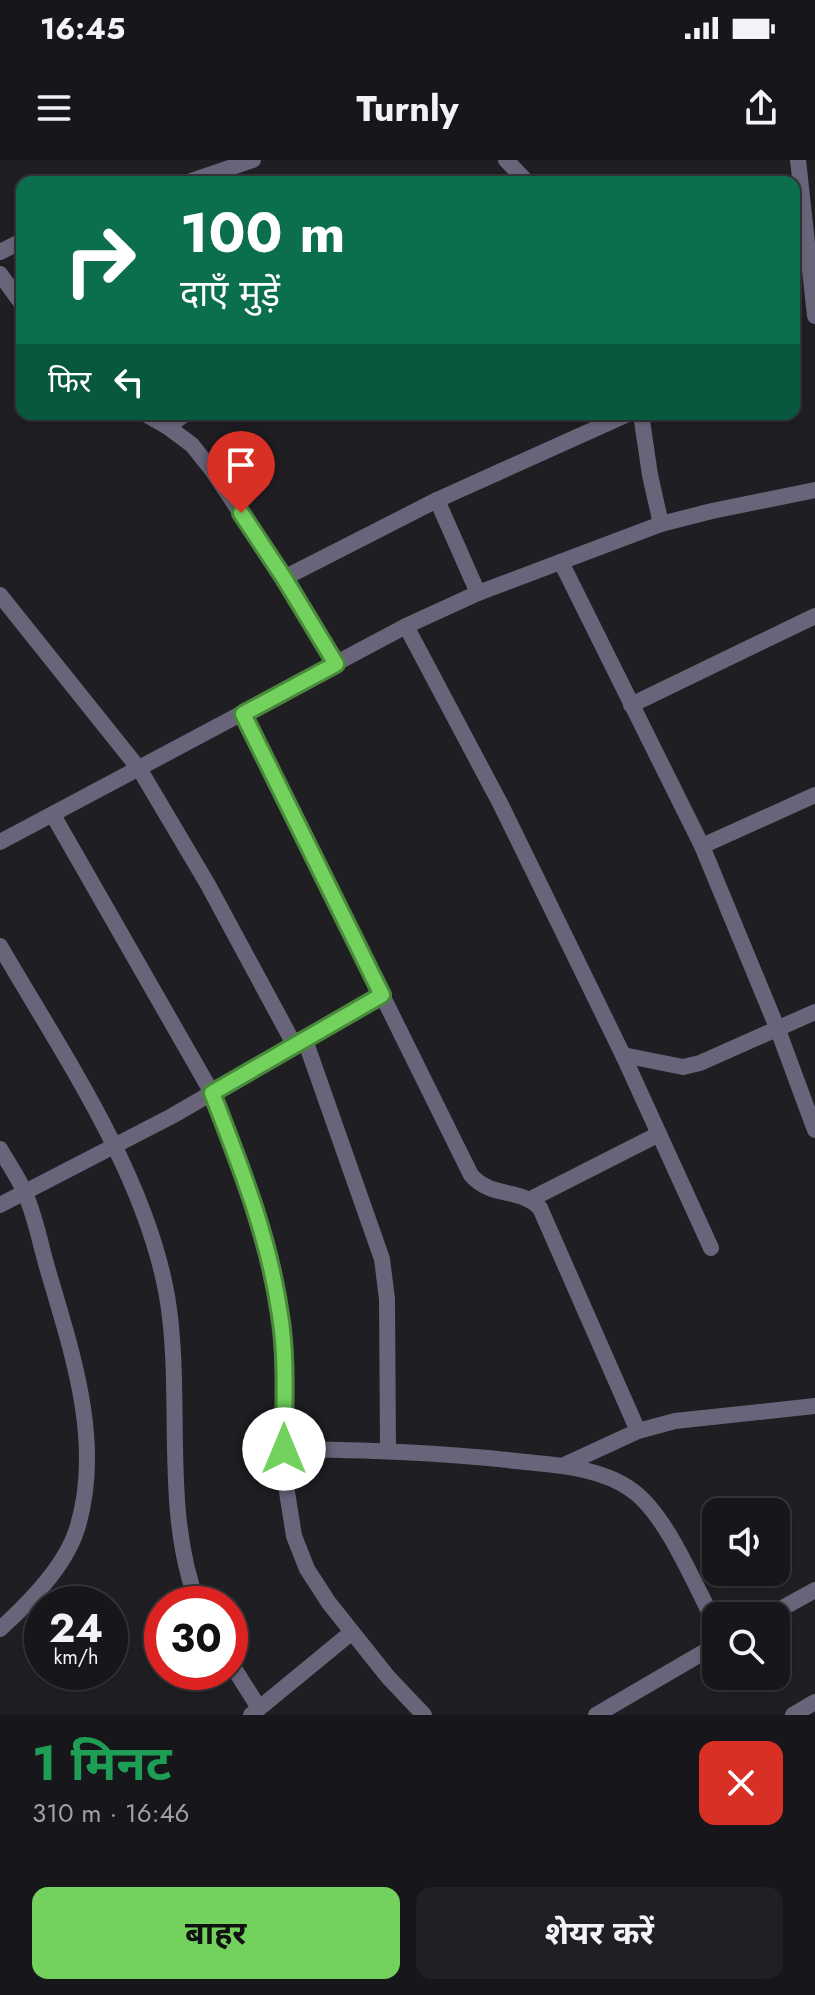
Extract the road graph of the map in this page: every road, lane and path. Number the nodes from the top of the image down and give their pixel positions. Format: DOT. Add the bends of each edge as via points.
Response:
graph roads {
  1 [pos="253,160"];
  2 [pos="506,160"];
  3 [pos="206,176"];
  4 [pos="521,176"];
  5 [pos="800,178"];
  6 [pos="0,274"];
  7 [pos="16,296"];
  8 [pos="815,316"];
  9 [pos="156,420"];
  10 [pos="177,420"];
  11 [pos="615,420"];
  12 [pos="642,420"];
  13 [pos="168,427"];
  14 [pos="815,490"];
  15 [pos="437,500"];
  16 [pos="661,524"];
  17 [pos="561,562"];
  18 [pos="284,578"];
  19 [pos="478,593"];
  20 [pos="0,595"];
  21 [pos="815,616"];
  22 [pos="406,626"];
  23 [pos="336,664"];
  24 [pos="631,705"];
  25 [pos="243,714"];
  26 [pos="140,770"];
  27 [pos="815,795"];
  28 [pos="53,815"];
  29 [pos="0,842"];
  30 [pos="702,846"];
  31 [pos="0,946"];
  32 [pos="382,995"];
  33 [pos="815,1012"];
  34 [pos="778,1030"];
  35 [pos="300,1043"];
  36 [pos="623,1055"];
  37 [pos="212,1093"];
  38 [pos="815,1130"];
  39 [pos="659,1134"];
  40 [pos="115,1146"];
  41 [pos="0,1149"];
  42 [pos="25,1193"];
  43 [pos="531,1199"];
  44 [pos="0,1205"];
  45 [pos="711,1248"];
  46 [pos="815,1406"];
  47 [pos="638,1431"];
  48 [pos="284,1449"];
  49 [pos="388,1450"];
  50 [pos="562,1466"];
  51 [pos="191,1586"];
  52 [pos="815,1590"];
  53 [pos="703,1602"];
  54 [pos="790,1604"];
  55 [pos="0,1629"];
  56 [pos="352,1632"];
  57 [pos="702,1653"];
  58 [pos="244,1690"];
  59 [pos="815,1702"];
  60 [pos="255,1712"];
  61 [pos="424,1715"];
  62 [pos="596,1715"];
  63 [pos="793,1715"];
  1 -- 3 [label="street"];
  2 -- 4 [label="street"];
  5 -- 8 [label="street"];
  6 -- 7 [label="street"];
  9 -- 13 [label="street"];
  10 -- 13 [label="street"];
  11 -- 15 [label="street"];
  12 -- 16 [label="street"];
  13 -- 18 [label="street" via="212,470"];
  14 -- 16 [label="street"];
  15 -- 18 [label="street"];
  15 -- 19 [label="street"];
  16 -- 17 [label="street"];
  17 -- 19 [label="street"];
  17 -- 24 [label="street"];
  18 -- 23 [label="street"];
  19 -- 22 [label="street"];
  20 -- 26 [label="street"];
  21 -- 24 [label="street"];
  22 -- 23 [label="street"];
  22 -- 36 [label="street"];
  23 -- 25 [label="street"];
  24 -- 30 [label="street"];
  25 -- 26 [label="street"];
  25 -- 32 [label="street"];
  26 -- 28 [label="street"];
  26 -- 35 [label="street"];
  27 -- 30 [label="street"];
  28 -- 29 [label="street"];
  28 -- 37 [label="street"];
  30 -- 34 [label="street"];
  31 -- 40 [label="street"];
  32 -- 35 [label="street"];
  32 -- 43 [label="street" via="471,1175 488,1190"];
  33 -- 34 [label="street"];
  34 -- 36 [label="street" via="683,1067"];
  34 -- 38 [label="street"];
  35 -- 37 [label="street"];
  35 -- 49 [label="street" via="382,1259"];
  36 -- 39 [label="street"];
  37 -- 40 [label="street"];
  37 -- 48 [label="street" via="250,1190 274,1276 284,1368"];
  39 -- 43 [label="street"];
  39 -- 45 [label="street"];
  40 -- 42 [label="street"];
  40 -- 51 [label="street" via="149,1231 172,1327 180,1528"];
  41 -- 42 [label="street"];
  42 -- 44 [label="street"];
  42 -- 55 [label="street" via="77,1371 86,1476 77,1530 56,1568"];
  43 -- 47 [label="street" via="540,1208"];
  46 -- 47 [label="street" via="703,1417"];
  47 -- 50 [label="street"];
  48 -- 49 [label="street"];
  48 -- 56 [label="street" via="294,1536 307,1569"];
  49 -- 50 [label="street"];
  50 -- 53 [label="street" via="612,1478 634,1491 652,1509"];
  52 -- 54 [label="street"];
  56 -- 60 [label="street"];
  56 -- 61 [label="street"];
  57 -- 62 [label="street"];
  58 -- 60 [label="street"];
  59 -- 63 [label="street"];
}
